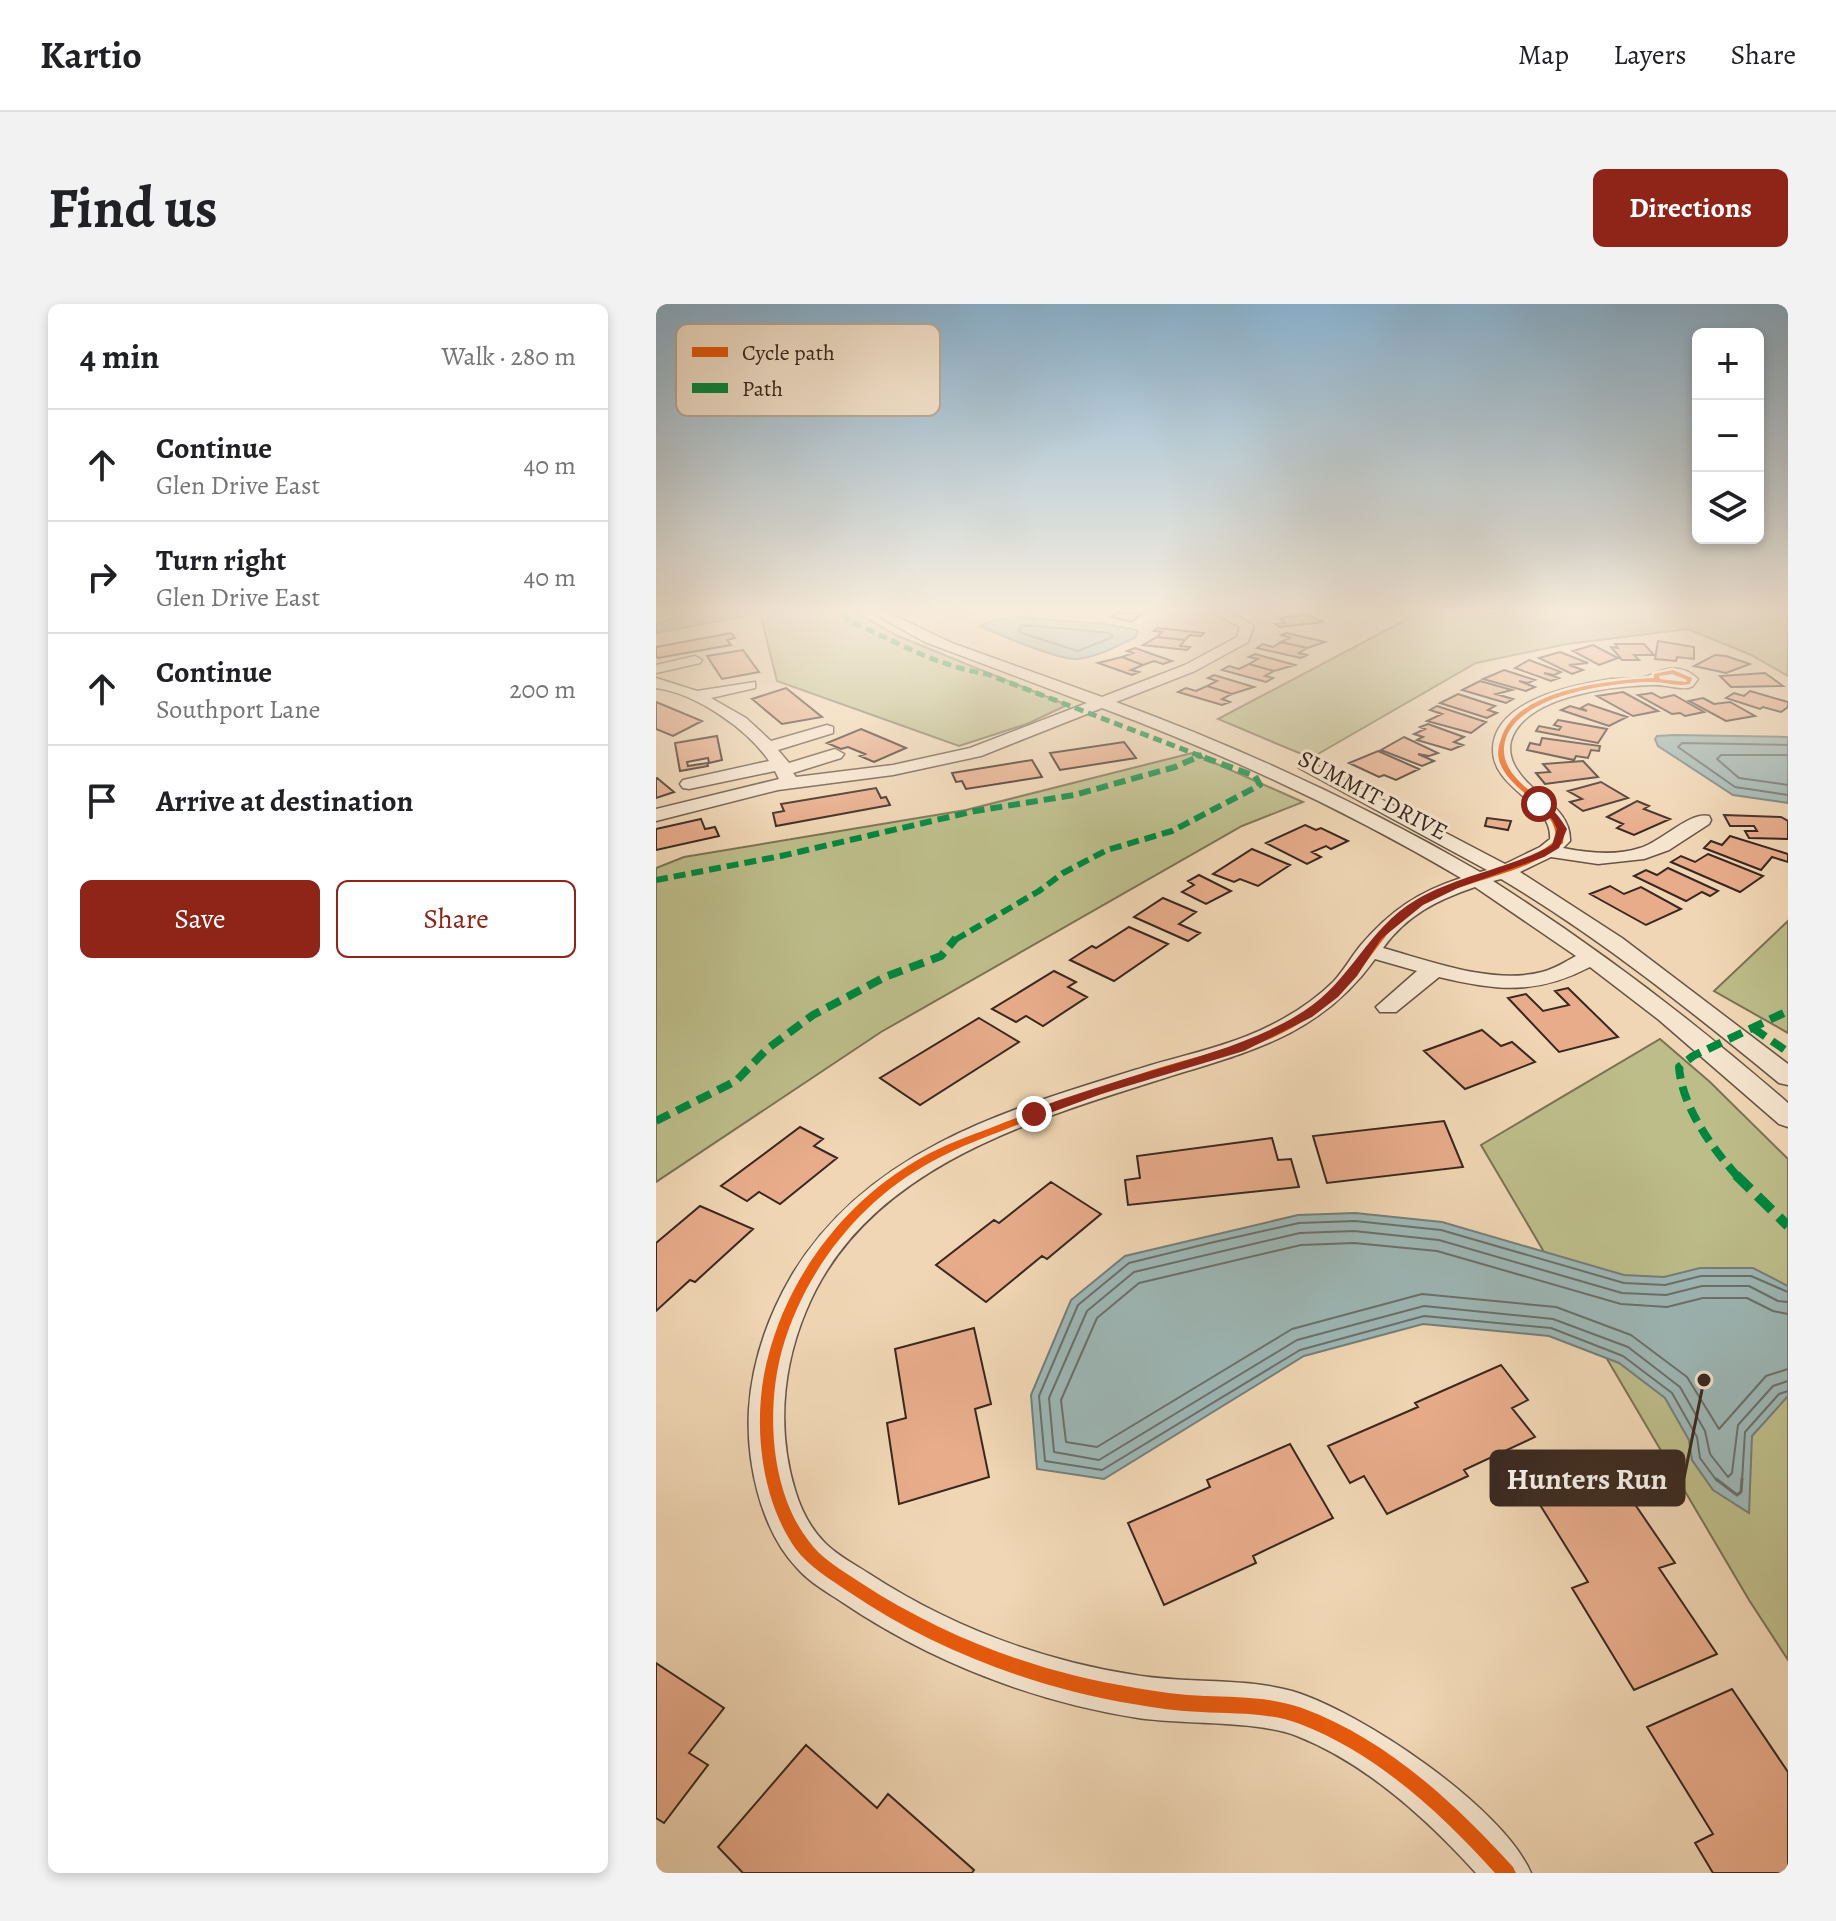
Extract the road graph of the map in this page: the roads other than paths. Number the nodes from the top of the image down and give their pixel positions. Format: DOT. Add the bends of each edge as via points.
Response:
graph roads {
  1 [pos="671,686"];
  2 [pos="744,686"];
  3 [pos="1056,686"];
  4 [pos="1096,686"];
  5 [pos="1143,686"];
  6 [pos="1589,686"];
  7 [pos="1120,695"];
  8 [pos="697,696"];
  9 [pos="1101,703"];
  10 [pos="1093,725"];
  11 [pos="1039,727"];
  12 [pos="827,730"];
  13 [pos="1058,735"];
  14 [pos="769,747"];
  15 [pos="1032,747"];
  16 [pos="835,754"];
  17 [pos="910,767"];
  18 [pos="785,773"];
  19 [pos="689,784"];
  20 [pos="918,789"];
  21 [pos="656,815"];
  22 [pos="1702,820"];
  23 [pos="1549,851"];
  24 [pos="1488,875"];
  25 [pos="1367,950"];
  26 [pos="1591,958"];
  27 [pos="1434,969"];
  28 [pos="1388,1007"];
  29 [pos="1788,1077"];
  30 [pos="1777,1094"];
  31 [pos="1788,1118"];
  32 [pos="1507,1873"];
  1 -- 8 [label="street"];
  2 -- 8 [label="street"];
  3 -- 9 [label="street, SUMMIT DRIVE"];
  4 -- 7 [label="street, SUMMIT DRIVE"];
  5 -- 7 [label="street"];
  6 -- 23 [label="street" via="1535,706 1508,727 1501,748 1507,771 1562,829 1560,841"];
  7 -- 9 [label="street"];
  7 -- 24 [label="street, SUMMIT DRIVE" via="1307,768 1399,813"];
  8 -- 14 [label="street" via="733,714"];
  9 -- 11 [label="street"];
  9 -- 24 [label="street, SUMMIT DRIVE" via="1263,766"];
  10 -- 13 [label="street"];
  11 -- 13 [label="street"];
  11 -- 17 [label="street" via="975,752"];
  12 -- 14 [label="street"];
  13 -- 15 [label="street"];
  14 -- 18 [label="street"];
  16 -- 18 [label="street"];
  17 -- 18 [label="street"];
  17 -- 20 [label="street"];
  18 -- 19 [label="street"];
  18 -- 21 [label="street"];
  22 -- 23 [label="street" via="1651,852 1633,856"];
  23 -- 24 [label="street"];
  24 -- 25 [label="street" via="1419,903 1396,918"];
  24 -- 26 [label="street, SUMMIT DRIVE"];
  24 -- 29 [label="street, SUMMIT DRIVE" via="1652,970"];
  25 -- 27 [label="street"];
  25 -- 32 [label="street" via="1334,994 1288,1027 1239,1049 1018,1120 928,1158 887,1185 829,1242 795,1294 769,1372 769,1458 779,1496 811,1556 879,1603 1015,1666 1108,1691 1302,1716 1363,1748 1423,1790"];
  26 -- 27 [label="street" via="1545,979 1503,980"];
  26 -- 30 [label="street, SUMMIT DRIVE"];
  27 -- 28 [label="street"];
  30 -- 31 [label="street, SUMMIT DRIVE"];
}
